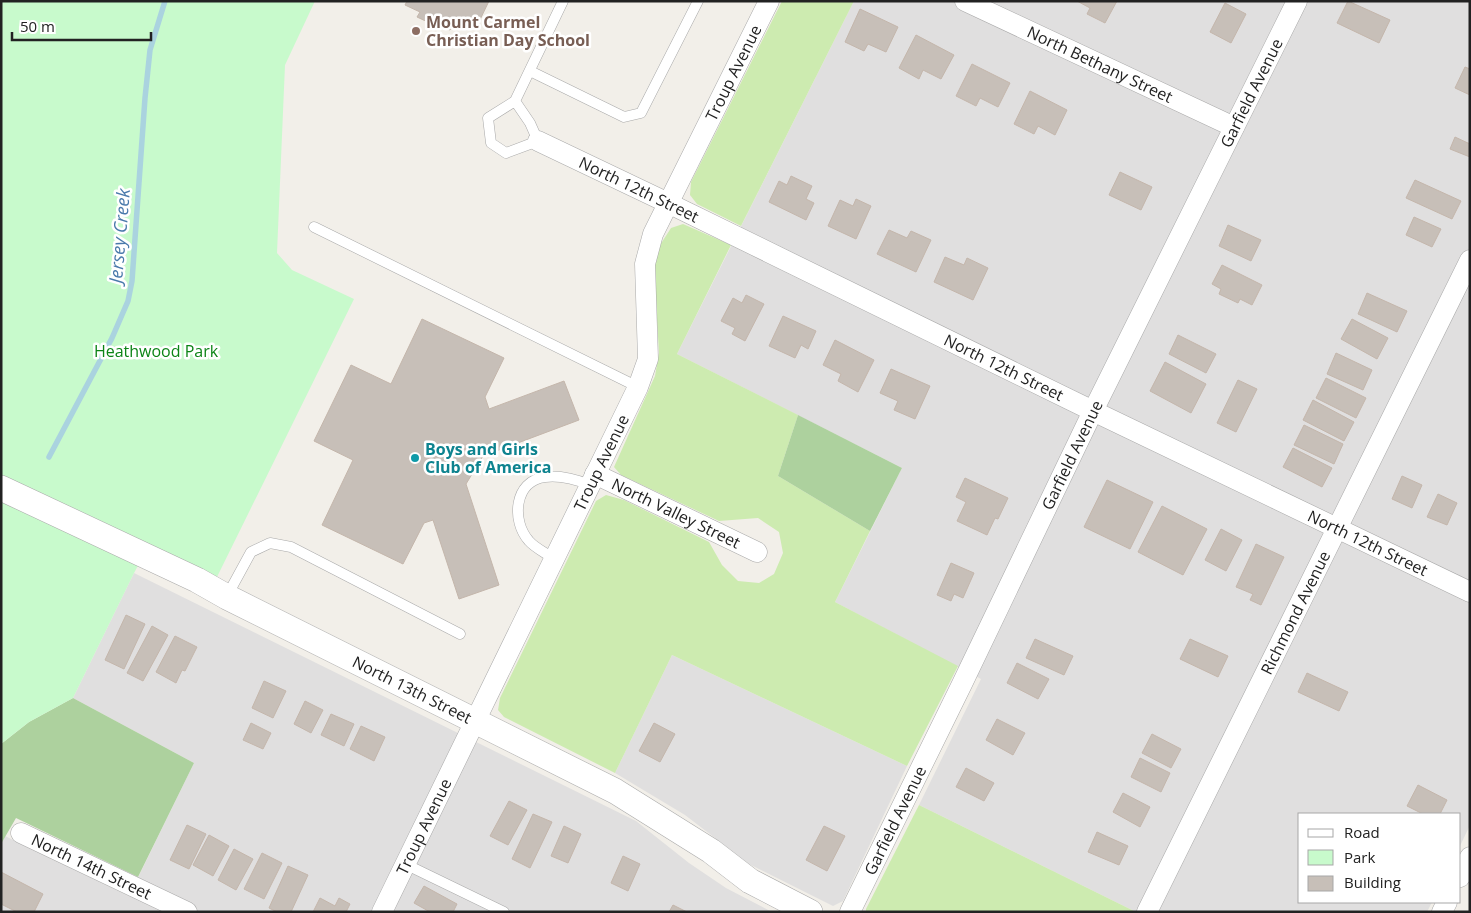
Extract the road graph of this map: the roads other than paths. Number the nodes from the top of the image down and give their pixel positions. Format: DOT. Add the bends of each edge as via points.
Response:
graph roads {
  1 [pos="563,1"];
  2 [pos="769,1"];
  3 [pos="965,1"];
  4 [pos="1297,1"];
  5 [pos="696,2"];
  6 [pos="530,71"];
  7 [pos="515,101"];
  8 [pos="1234,127"];
  9 [pos="538,141"];
  10 [pos="668,203"];
  11 [pos="314,227"];
  12 [pos="1470,260"];
  13 [pos="638,387"];
  14 [pos="1093,411"];
  15 [pos="593,479"];
  16 [pos="1,488"];
  17 [pos="1336,528"];
  18 [pos="757,552"];
  19 [pos="554,559"];
  20 [pos="1470,592"];
  21 [pos="227,597"];
  22 [pos="460,634"];
  23 [pos="474,720"];
  24 [pos="21,833"];
  25 [pos="1470,857"];
  26 [pos="405,864"];
  27 [pos="1461,875"];
  28 [pos="187,912"];
  29 [pos="382,912"];
  30 [pos="504,912"];
  31 [pos="810,912"];
  32 [pos="850,912"];
  33 [pos="1147,912"];
  1 -- 6 [label="lane"];
  2 -- 10 [label="street, Troup Avenue"];
  3 -- 8 [label="street, North Bethany Street"];
  4 -- 8 [label="street, Garfield Avenue"];
  5 -- 6 [label="lane" via="641,113 624,117"];
  6 -- 7 [label="lane"];
  7 -- 9 [label="lane"];
  7 -- 9 [label="lane" via="488,118 491,143 506,153"];
  8 -- 14 [label="street, Garfield Avenue"];
  9 -- 10 [label="street, North 12th Street"];
  10 -- 13 [label="street, Troup Avenue" via="653,234 645,264 648,359"];
  10 -- 14 [label="street, North 12th Street"];
  11 -- 13 [label="lane"];
  12 -- 17 [label="street, Richmond Avenue"];
  13 -- 15 [label="street, Troup Avenue"];
  14 -- 17 [label="street, North 12th Street"];
  14 -- 32 [label="street, Garfield Avenue"];
  15 -- 18 [label="street, North Valley Street"];
  15 -- 19 [label="street, Troup Avenue"];
  15 -- 19 [label="lane" via="543,477 529,484 520,496 517,511 520,528 529,542"];
  16 -- 21 [label="street, North 13th Street"];
  17 -- 20 [label="street, North 12th Street"];
  17 -- 33 [label="street, Richmond Avenue"];
  19 -- 23 [label="street, Troup Avenue"];
  21 -- 22 [label="lane" via="251,552 270,543 291,547"];
  21 -- 23 [label="street, North 13th Street"];
  23 -- 26 [label="street, Troup Avenue"];
  23 -- 31 [label="street, North 13th Street" via="616,791 711,851 750,881"];
  24 -- 28 [label="street, North 14th Street"];
  25 -- 27 [label="street"];
  26 -- 29 [label="street, Troup Avenue"];
  26 -- 30 [label="lane"];
}
